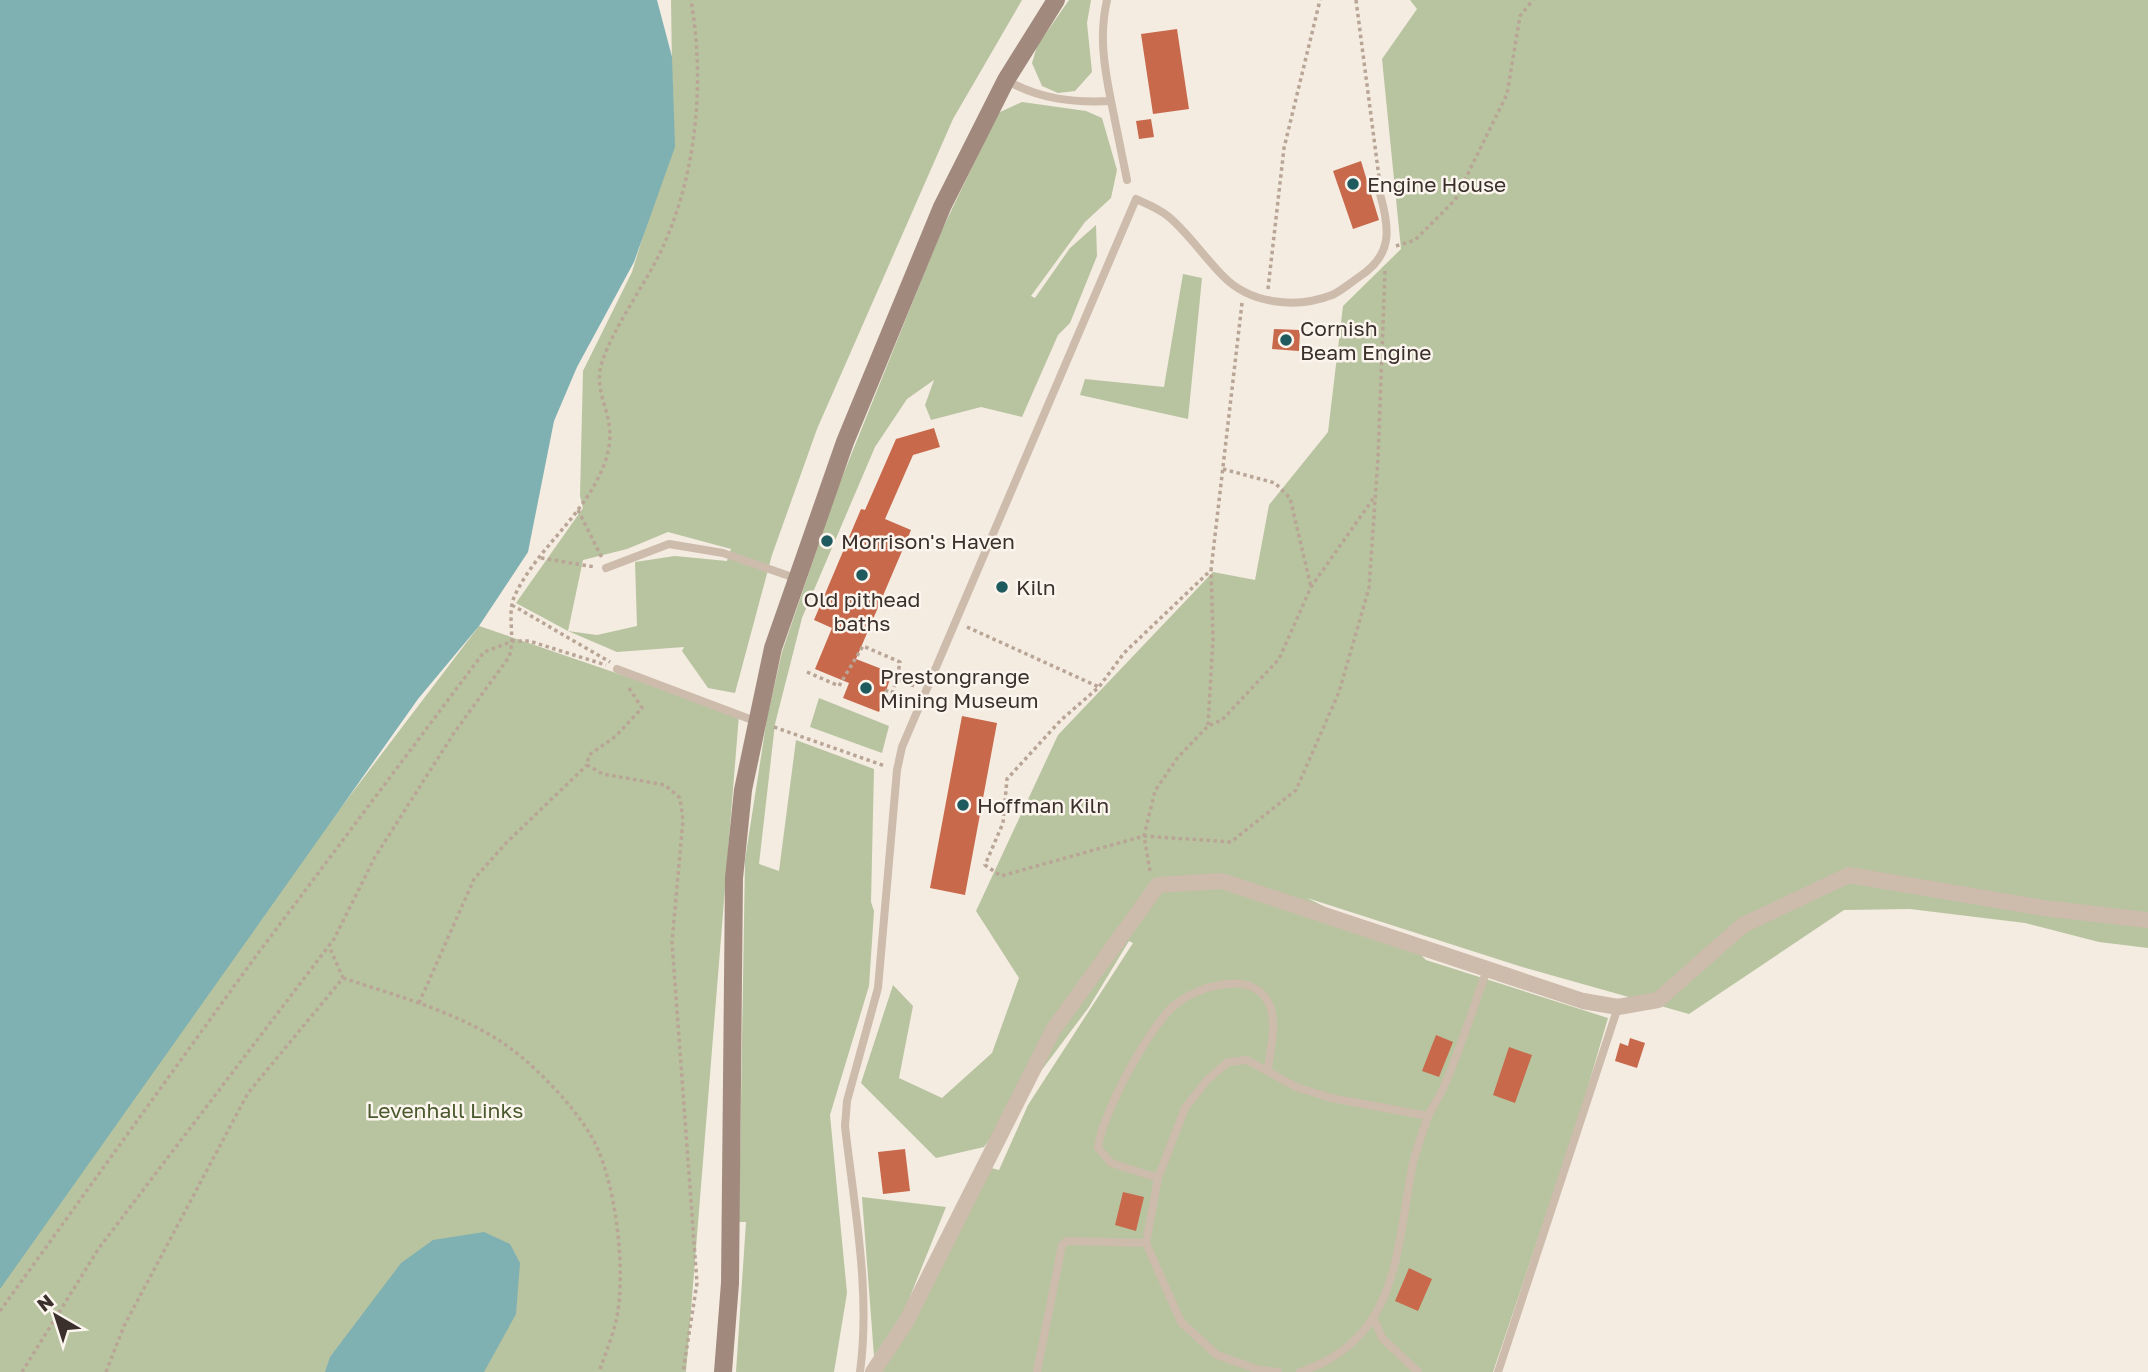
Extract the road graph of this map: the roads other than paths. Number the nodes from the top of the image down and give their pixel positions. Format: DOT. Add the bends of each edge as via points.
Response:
graph roads {
  1 [pos="1056,0"];
  2 [pos="1107,0"];
  3 [pos="1006,80"];
  4 [pos="1111,101"];
  5 [pos="1127,180"];
  6 [pos="1380,194"];
  7 [pos="606,568"];
  8 [pos="795,578"];
  9 [pos="617,669"];
  10 [pos="755,720"];
  11 [pos="2148,920"];
  12 [pos="1488,970"];
  13 [pos="1618,1007"];
  14 [pos="1268,1070"];
  15 [pos="1427,1116"];
  16 [pos="1158,1178"];
  17 [pos="1146,1243"];
  18 [pos="1374,1319"];
  19 [pos="723,1372"];
  20 [pos="860,1372"];
  21 [pos="873,1372"];
  22 [pos="1037,1372"];
  23 [pos="1278,1372"];
  24 [pos="1300,1372"];
  25 [pos="1419,1372"];
  26 [pos="1498,1372"];
  1 -- 3 [label="main road"];
  2 -- 4 [label="lane" via="1101,24 1102,55"];
  3 -- 4 [label="lane" via="1047,98"];
  3 -- 8 [label="main road" via="942,207 845,442"];
  4 -- 5 [label="lane"];
  6 -- 20 [label="lane" via="1389,223 1386,249 1363,274 1332,295 1299,302 1266,301 1244,291 1225,278 1168,215 1136,199 902,747 878,988 847,1101 845,1126 863,1293"];
  7 -- 8 [label="lane" via="669,544 723,554"];
  8 -- 10 [label="main road"];
  9 -- 10 [label="lane"];
  10 -- 19 [label="main road" via="734,878 730,1283"];
  11 -- 13 [label="street" via="2043,908 1849,875 1743,925 1658,1000"];
  12 -- 13 [label="street"];
  12 -- 15 [label="lane" via="1444,1088"];
  12 -- 21 [label="street" via="1222,881 1157,885 1053,1030 906,1322"];
  13 -- 26 [label="lane"];
  14 -- 15 [label="lane" via="1296,1087 1331,1098"];
  14 -- 16 [label="lane" via="1247,1060 1228,1062 1207,1080 1185,1108"];
  14 -- 16 [label="lane" via="1269,1005 1253,987 1230,983 1199,990 1176,1003 1159,1021 1099,1135 1098,1148 1111,1163"];
  15 -- 18 [label="lane" via="1412,1165 1388,1293"];
  16 -- 17 [label="lane"];
  17 -- 22 [label="lane" via="1067,1241 1062,1245"];
  17 -- 23 [label="lane" via="1181,1322 1217,1355"];
  18 -- 24 [label="lane" via="1325,1364"];
  18 -- 25 [label="lane" via="1382,1338"];
}
